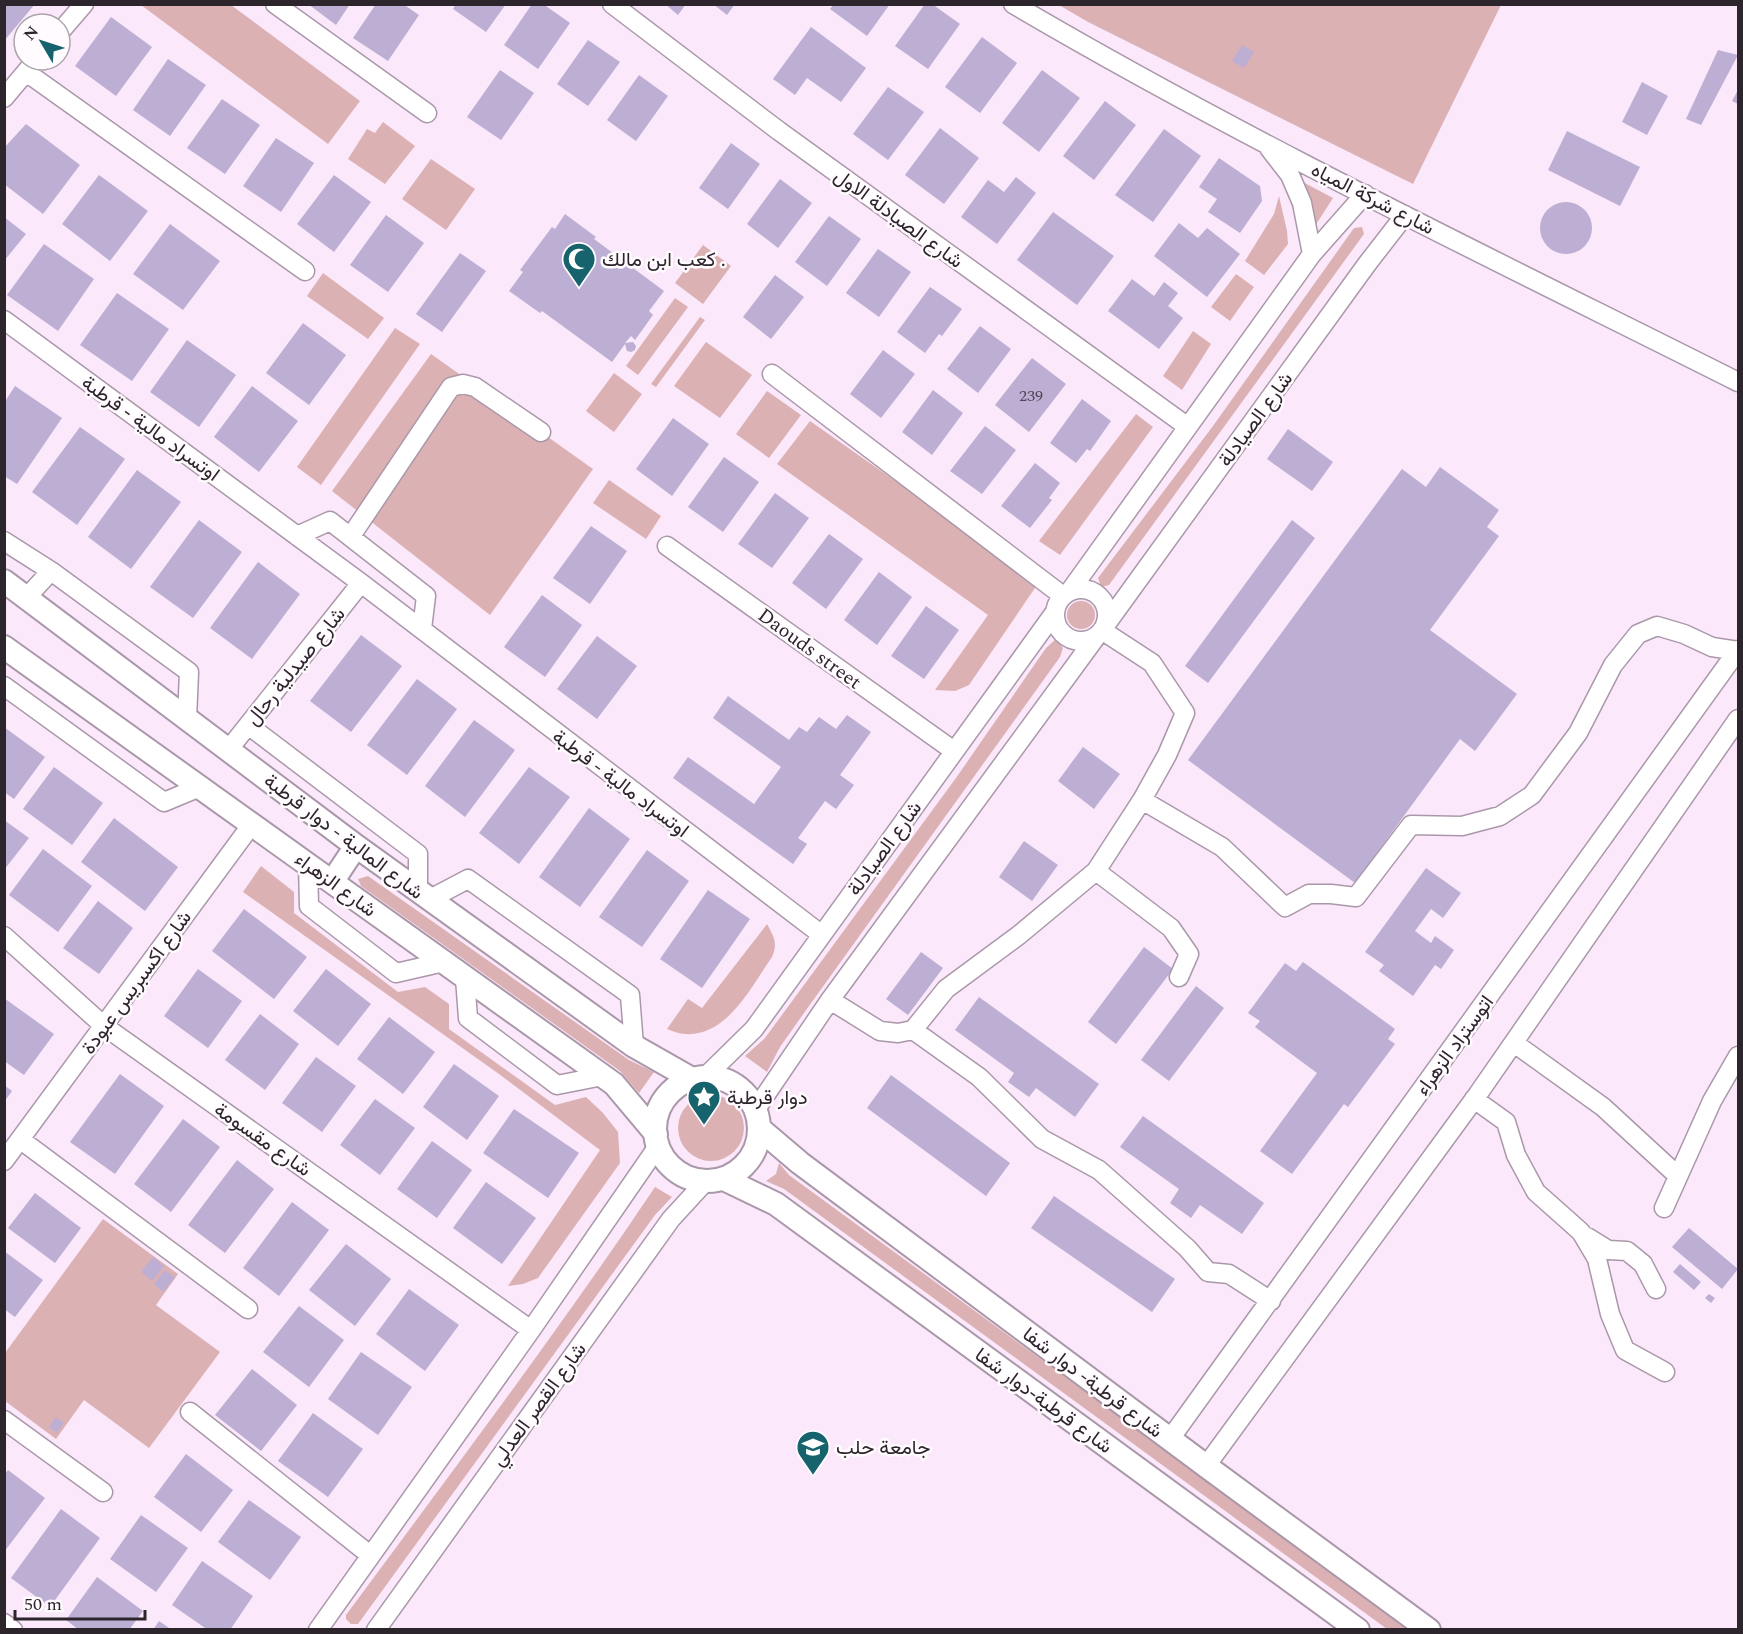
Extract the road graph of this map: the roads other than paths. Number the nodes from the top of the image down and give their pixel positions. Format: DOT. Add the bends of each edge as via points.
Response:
graph roads {
  1 [pos="84,4"];
  2 [pos="275,4"];
  3 [pos="612,4"];
  4 [pos="1013,4"];
  5 [pos="72,18"];
  6 [pos="26,72"];
  7 [pos="39,72"];
  8 [pos="4,98"];
  9 [pos="427,113"];
  10 [pos="1266,144"];
  11 [pos="1365,194"];
  12 [pos="1405,215"];
  13 [pos="1312,254"];
  14 [pos="305,272"];
  15 [pos="4,320"];
  16 [pos="772,374"];
  17 [pos="1738,382"];
  18 [pos="1188,427"];
  19 [pos="541,432"];
  20 [pos="297,536"];
  21 [pos="351,536"];
  22 [pos="4,541"];
  23 [pos="667,546"];
  24 [pos="51,572"];
  25 [pos="4,581"];
  26 [pos="361,583"];
  27 [pos="27,597"];
  28 [pos="1063,600"];
  29 [pos="422,629"];
  30 [pos="1102,630"];
  31 [pos="4,647"];
  32 [pos="1738,650"];
  33 [pos="34,669"];
  34 [pos="11,691"];
  35 [pos="187,719"];
  36 [pos="1738,719"];
  37 [pos="248,725"];
  38 [pos="229,750"];
  39 [pos="954,751"];
  40 [pos="200,787"];
  41 [pos="1143,800"];
  42 [pos="252,824"];
  43 [pos="356,846"];
  44 [pos="309,865"];
  45 [pos="1096,871"];
  46 [pos="332,882"];
  47 [pos="424,895"];
  48 [pos="822,935"];
  49 [pos="4,936"];
  50 [pos="444,962"];
  51 [pos="1179,977"];
  52 [pos="465,978"];
  53 [pos="830,1000"];
  54 [pos="104,1026"];
  55 [pos="913,1030"];
  56 [pos="1514,1044"];
  57 [pos="634,1046"];
  58 [pos="1738,1056"];
  59 [pos="603,1076"];
  60 [pos="699,1078"];
  61 [pos="1474,1099"];
  62 [pos="758,1119"];
  63 [pos="21,1140"];
  64 [pos="657,1140"];
  65 [pos="4,1161"];
  66 [pos="1678,1176"];
  67 [pos="715,1181"];
  68 [pos="1664,1208"];
  69 [pos="1581,1232"];
  70 [pos="1656,1289"];
  71 [pos="1271,1300"];
  72 [pos="248,1310"];
  73 [pos="531,1330"];
  74 [pos="1665,1372"];
  75 [pos="190,1413"];
  76 [pos="4,1420"];
  77 [pos="1170,1439"];
  78 [pos="1206,1466"];
  79 [pos="103,1492"];
  80 [pos="370,1555"];
  81 [pos="4,1623"];
  82 [pos="13,1629"];
  83 [pos="320,1629"];
  84 [pos="376,1629"];
  85 [pos="1358,1629"];
  86 [pos="1429,1629"];
  1 -- 5 [label="street"];
  2 -- 9 [label="street"];
  3 -- 18 [label="street, شارع الصيادلة الاول" via="779,131"];
  4 -- 10 [label="street, شارع شركة المياه"];
  6 -- 8 [label="street"];
  7 -- 14 [label="street"];
  10 -- 11 [label="street, شارع شركة المياه"];
  10 -- 13 [label="street" via="1290,175 1302,203"];
  11 -- 12 [label="street, شارع شركة المياه"];
  11 -- 13 [label="street, شارع الصيادلة"];
  12 -- 17 [label="street, شارع شركة المياه"];
  12 -- 30 [label="street, شارع الصيادلة"];
  13 -- 18 [label="street, شارع الصيادلة"];
  15 -- 20 [label="street, اوتسراد مالية - قرطبة"];
  16 -- 28 [label="street"];
  18 -- 28 [label="street, شارع الصيادلة"];
  19 -- 21 [label="street" via="475,387 451,387"];
  20 -- 21 [label="street" via="330,520"];
  20 -- 26 [label="street, اوتسراد مالية - قرطبة"];
  21 -- 29 [label="street" via="426,596"];
  22 -- 24 [label="street"];
  23 -- 39 [label="street, Daouds street"];
  24 -- 27 [label="street"];
  24 -- 35 [label="street" via="189,672"];
  25 -- 27 [label="main road, شارع المالية - دوار قرطبة"];
  26 -- 29 [label="street, اوتسراد مالية - قرطبة"];
  26 -- 37 [label="street, شارع صيدلية رحال"];
  27 -- 35 [label="main road, شارع المالية - دوار قرطبة"];
  28 -- 30 [label="street" via="1088,590 1102,599 1108,615"];
  28 -- 30 [label="street" via="1056,620 1064,635 1080,642"];
  28 -- 39 [label="street, شارع الصيادلة"];
  29 -- 48 [label="street, اوتسراد مالية - قرطبة"];
  30 -- 41 [label="street" via="1152,663 1185,712"];
  30 -- 53 [label="street, شارع الصيادلة"];
  31 -- 33 [label="main road, شارع الزهراء"];
  32 -- 41 [label="street" via="1712,647 1657,626 1638,634 1612,665 1578,733 1532,795 1500,816 1462,826 1411,825 1356,897 1309,894 1285,907 1222,847"];
  32 -- 71 [label="street, اتوستراد الزهراء"];
  33 -- 34 [label="street"];
  33 -- 40 [label="main road, شارع الزهراء"];
  34 -- 40 [label="street" via="165,802"];
  35 -- 38 [label="main road, شارع المالية - دوار قرطبة"];
  36 -- 56 [label="street"];
  37 -- 38 [label="street, شارع صيدلية رحال"];
  37 -- 47 [label="street" via="418,854"];
  38 -- 43 [label="main road, شارع المالية - دوار قرطبة"];
  39 -- 48 [label="street, شارع الصيادلة"];
  40 -- 42 [label="main road, شارع الزهراء"];
  41 -- 45 [label="street"];
  42 -- 44 [label="main road, شارع الزهراء"];
  42 -- 54 [label="street, شارع اكسبريس عبودة"];
  43 -- 46 [label="main road"];
  43 -- 47 [label="main road, شارع المالية - دوار قرطبة"];
  44 -- 46 [label="main road, شارع الزهراء"];
  44 -- 50 [label="street" via="309,906 396,973"];
  45 -- 51 [label="street" via="1171,928 1189,954"];
  45 -- 55 [label="street" via="946,989"];
  46 -- 50 [label="main road, شارع الزهراء"];
  47 -- 57 [label="main road, شارع المالية - دوار قرطبة"];
  47 -- 57 [label="street" via="468,879 478,886 630,996"];
  48 -- 60 [label="street, شارع الصيادلة" via="754,1029"];
  49 -- 54 [label="street, شارع مقسومة"];
  50 -- 52 [label="main road, شارع الزهراء"];
  52 -- 59 [label="main road, شارع الزهراء"];
  52 -- 59 [label="street" via="468,1018 557,1085"];
  53 -- 55 [label="street" via="880,1030"];
  53 -- 62 [label="street, شارع الصيادلة"];
  54 -- 63 [label="street, شارع اكسبريس عبودة"];
  54 -- 73 [label="street, شارع مقسومة"];
  55 -- 71 [label="street" via="979,1077 1042,1139 1100,1170 1187,1248 1208,1272 1229,1274"];
  56 -- 61 [label="street"];
  56 -- 66 [label="street" via="1603,1107"];
  57 -- 60 [label="main road, شارع المالية - دوار قرطبة"];
  58 -- 66 [label="street" via="1712,1101"];
  59 -- 64 [label="main road, شارع الزهراء" via="614,1084"];
  60 -- 62 [label="main road" via="726,1080 744,1091"];
  60 -- 64 [label="main road" via="676,1087 664,1100 657,1116"];
  61 -- 69 [label="street" via="1506,1122 1516,1155 1536,1192"];
  61 -- 78 [label="street"];
  62 -- 67 [label="main road" via="757,1146 750,1160 738,1172"];
  62 -- 77 [label="main road, شارع قرطبة- دوار شفا" via="800,1163"];
  63 -- 65 [label="street, شارع اكسبريس عبودة"];
  63 -- 72 [label="street"];
  64 -- 67 [label="main road" via="665,1161 676,1172 690,1179"];
  64 -- 73 [label="street"];
  66 -- 68 [label="street"];
  67 -- 84 [label="street, شارع القصر العدلي" via="671,1219"];
  67 -- 85 [label="main road, شارع قرطبة-دوار شفا" via="776,1204"];
  69 -- 70 [label="street" via="1608,1250 1627,1251 1642,1264"];
  69 -- 74 [label="street" via="1597,1259 1610,1314 1625,1350"];
  71 -- 77 [label="street, اتوستراد الزهراء"];
  73 -- 80 [label="street"];
  75 -- 80 [label="street"];
  76 -- 79 [label="street"];
  77 -- 78 [label="main road, شارع قرطبة- دوار شفا"];
  78 -- 86 [label="main road, شارع قرطبة- دوار شفا"];
  80 -- 83 [label="street"];
  81 -- 82 [label="street"];
}
